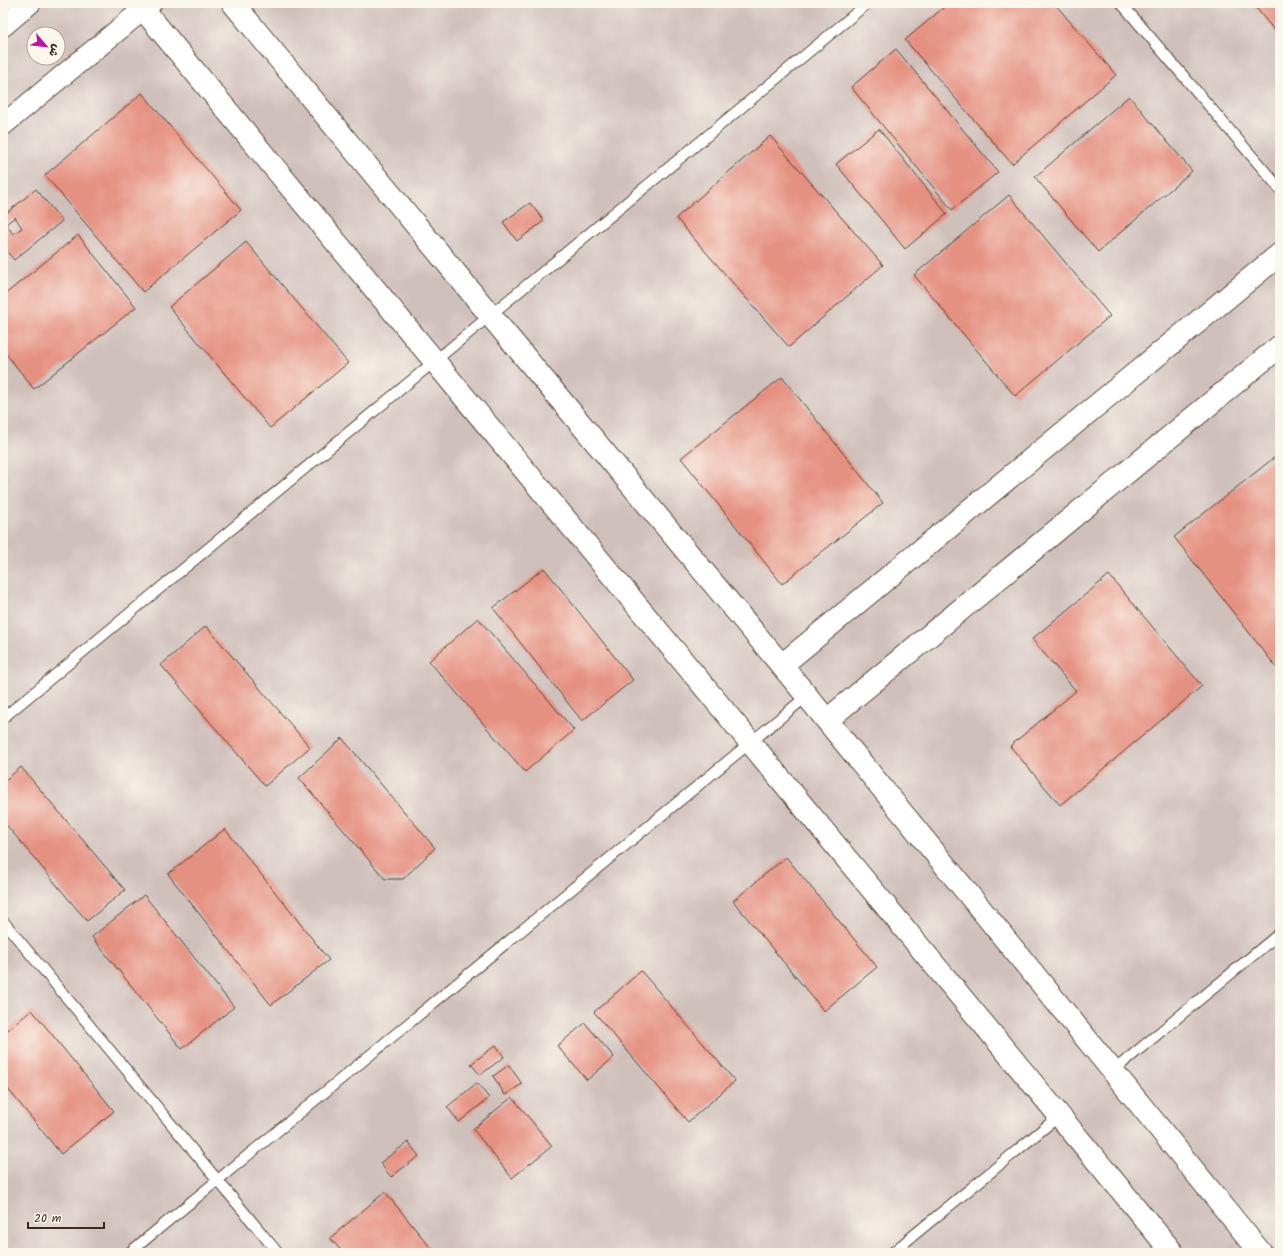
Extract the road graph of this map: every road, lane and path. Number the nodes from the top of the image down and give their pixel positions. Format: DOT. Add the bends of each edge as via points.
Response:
graph roads {
  1 [pos="30,3"];
  2 [pos="233,3"];
  3 [pos="868,3"];
  4 [pos="1121,3"];
  5 [pos="144,5"];
  6 [pos="3,26"];
  7 [pos="3,125"];
  8 [pos="1280,189"];
  9 [pos="1280,254"];
  10 [pos="490,315"];
  11 [pos="1280,346"];
  12 [pos="435,361"];
  13 [pos="782,666"];
  14 [pos="807,696"];
  15 [pos="3,718"];
  16 [pos="827,720"];
  17 [pos="750,742"];
  18 [pos="3,921"];
  19 [pos="1280,934"];
  20 [pos="1113,1071"];
  21 [pos="1059,1116"];
  22 [pos="217,1180"];
  23 [pos="129,1253"];
  24 [pos="278,1253"];
  25 [pos="892,1253"];
  26 [pos="1173,1253"];
  27 [pos="1262,1253"];
  1 -- 6 [label="street"];
  2 -- 10 [label="street"];
  3 -- 10 [label="lane"];
  4 -- 8 [label="lane"];
  5 -- 7 [label="street"];
  5 -- 12 [label="street"];
  9 -- 13 [label="street"];
  10 -- 12 [label="lane"];
  10 -- 13 [label="street"];
  11 -- 16 [label="street"];
  12 -- 15 [label="lane"];
  12 -- 17 [label="street"];
  13 -- 14 [label="street"];
  14 -- 16 [label="street"];
  14 -- 17 [label="lane"];
  16 -- 20 [label="street"];
  17 -- 21 [label="street"];
  17 -- 22 [label="lane"];
  18 -- 22 [label="lane"];
  19 -- 20 [label="lane"];
  20 -- 27 [label="street"];
  21 -- 25 [label="lane"];
  21 -- 26 [label="street"];
  22 -- 23 [label="lane"];
  22 -- 24 [label="lane"];
}
